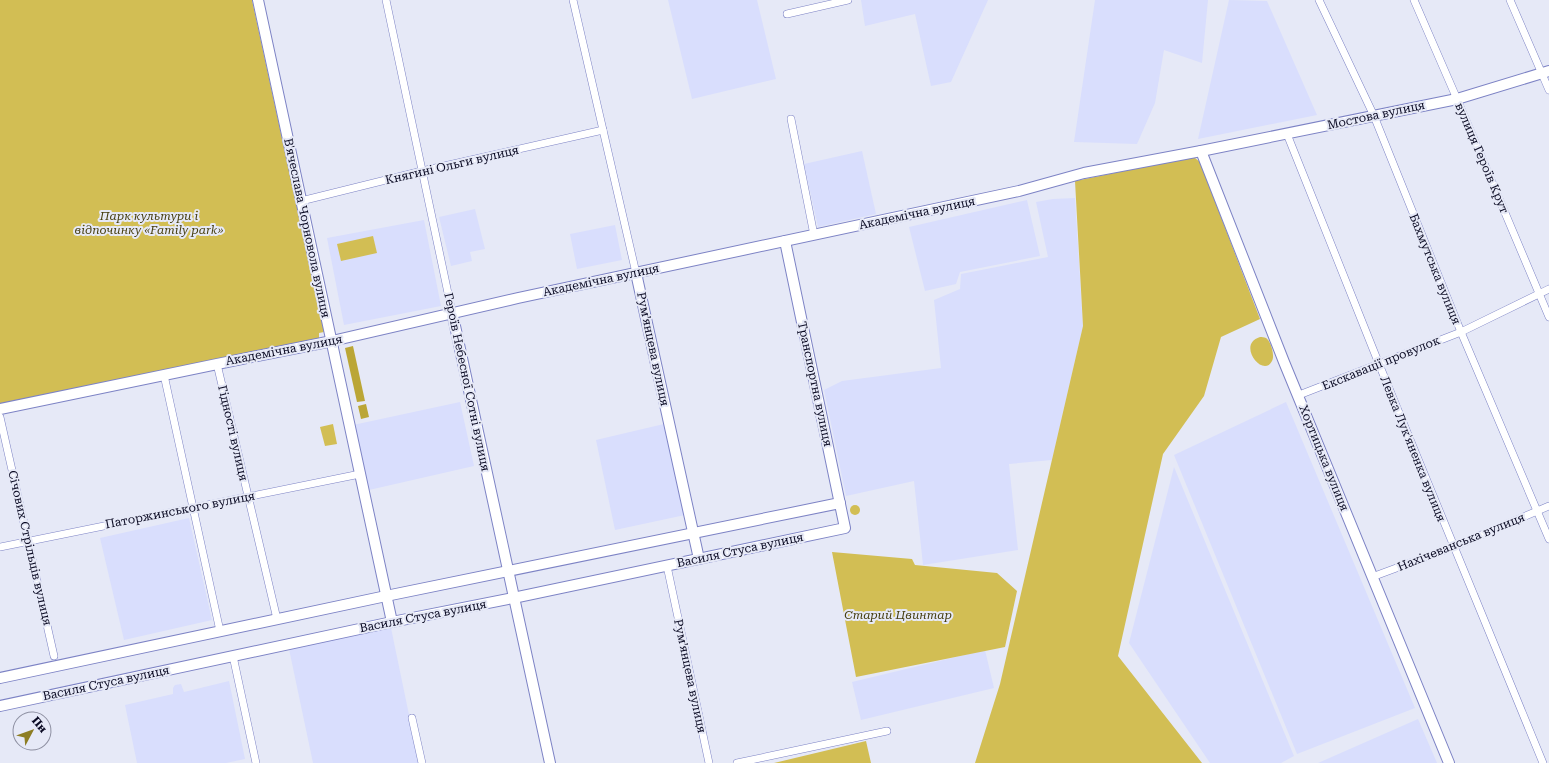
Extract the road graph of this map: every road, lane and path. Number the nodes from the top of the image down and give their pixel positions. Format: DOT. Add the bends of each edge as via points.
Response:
graph roads {
  1 [pos="258,0"];
  2 [pos="386,0"];
  3 [pos="573,0"];
  4 [pos="848,0"];
  5 [pos="1319,0"];
  6 [pos="1414,0"];
  7 [pos="1510,0"];
  8 [pos="787,14"];
  9 [pos="1545,72"];
  10 [pos="1549,90"];
  11 [pos="1457,99"];
  12 [pos="1374,116"];
  13 [pos="791,119"];
  14 [pos="603,130"];
  15 [pos="1287,134"];
  16 [pos="1201,151"];
  17 [pos="422,171"];
  18 [pos="301,201"];
  19 [pos="814,235"];
  20 [pos="785,241"];
  21 [pos="636,273"];
  22 [pos="1549,289"];
  23 [pos="1538,293"];
  24 [pos="452,312"];
  25 [pos="1549,318"];
  26 [pos="1460,332"];
  27 [pos="332,342"];
  28 [pos="217,364"];
  29 [pos="1379,364"];
  30 [pos="164,375"];
  31 [pos="1299,395"];
  32 [pos="0,409"];
  33 [pos="0,417"];
  34 [pos="360,474"];
  35 [pos="248,497"];
  36 [pos="840,503"];
  37 [pos="1549,506"];
  38 [pos="194,508"];
  39 [pos="1537,512"];
  40 [pos="845,528"];
  41 [pos="693,532"];
  42 [pos="1549,539"];
  43 [pos="29,541"];
  44 [pos="0,547"];
  45 [pos="1453,547"];
  46 [pos="699,559"];
  47 [pos="667,566"];
  48 [pos="508,571"];
  49 [pos="1372,577"];
  50 [pos="386,596"];
  51 [pos="514,598"];
  52 [pos="277,619"];
  53 [pos="392,622"];
  54 [pos="220,631"];
  55 [pos="54,656"];
  56 [pos="233,656"];
  57 [pos="0,678"];
  58 [pos="0,706"];
  59 [pos="412,718"];
  60 [pos="887,731"];
  61 [pos="256,763"];
  62 [pos="422,763"];
  63 [pos="550,763"];
  64 [pos="709,763"];
  65 [pos="737,763"];
  66 [pos="1449,763"];
  67 [pos="1543,763"];
  1 -- 18 [label="street, В'ячеслава Чорновола вулиця"];
  2 -- 17 [label="street, Героїв Небесної Сотні вулиця"];
  3 -- 14 [label="street, Рум’янцева вулиця"];
  4 -- 8 [label="street"];
  5 -- 12 [label="street, Бахмутська вулиця"];
  6 -- 11 [label="street, вулиця Героїв Крут"];
  7 -- 9 [label="street"];
  9 -- 10 [label="street"];
  9 -- 11 [label="street, Мостова вулиця"];
  11 -- 12 [label="street, Мостова вулиця"];
  11 -- 23 [label="street, вулиця Героїв Крут"];
  12 -- 15 [label="street, Мостова вулиця"];
  12 -- 26 [label="street, Бахмутська вулиця"];
  13 -- 19 [label="street"];
  14 -- 17 [label="street, Княгині Ольги вулиця"];
  14 -- 21 [label="street, Рум’янцева вулиця"];
  15 -- 16 [label="street, Мостова вулиця"];
  15 -- 29 [label="street, Левка Лук'яненка вулиця"];
  16 -- 19 [label="street, Академічна вулиця" via="1084,173 1017,192"];
  16 -- 31 [label="street, Хортицька вулиця"];
  17 -- 18 [label="street, Княгині Ольги вулиця"];
  17 -- 24 [label="street, Героїв Небесної Сотні вулиця"];
  18 -- 27 [label="street, В'ячеслава Чорновола вулиця"];
  19 -- 20 [label="street, Академічна вулиця"];
  20 -- 21 [label="street, Академічна вулиця"];
  20 -- 36 [label="street, Транспортна вулиця"];
  21 -- 24 [label="street, Академічна вулиця"];
  21 -- 41 [label="street, Рум’янцева вулиця"];
  22 -- 23 [label="street, Екскавації провулок"];
  23 -- 25 [label="street, вулиця Героїв Крут"];
  23 -- 26 [label="street, Екскавації провулок"];
  24 -- 27 [label="street, Академічна вулиця"];
  24 -- 48 [label="street, Героїв Небесної Сотні вулиця"];
  26 -- 29 [label="street, Екскавації провулок"];
  26 -- 39 [label="street, Бахмутська вулиця"];
  27 -- 28 [label="street, Академічна вулиця"];
  27 -- 34 [label="street, В'ячеслава Чорновола вулиця"];
  28 -- 30 [label="street, Академічна вулиця"];
  28 -- 35 [label="street, Гідності вулиця"];
  29 -- 31 [label="street, Екскавації провулок"];
  29 -- 45 [label="street, Левка Лук'яненка вулиця"];
  30 -- 32 [label="street, Академічна вулиця"];
  30 -- 38 [label="street"];
  31 -- 49 [label="street, Хортицька вулиця"];
  33 -- 43 [label="street, Січових Стрільців вулиця"];
  34 -- 35 [label="street, Паторжинського вулиця"];
  34 -- 50 [label="street, В'ячеслава Чорновола вулиця"];
  35 -- 38 [label="street, Паторжинського вулиця"];
  35 -- 52 [label="street, Гідності вулиця"];
  36 -- 40 [label="street, Транспортна вулиця"];
  36 -- 41 [label="street"];
  37 -- 39 [label="street, Нахічеванська вулиця"];
  38 -- 43 [label="street, Паторжинського вулиця"];
  38 -- 54 [label="street"];
  39 -- 42 [label="street, Бахмутська вулиця"];
  39 -- 45 [label="street, Нахічеванська вулиця"];
  40 -- 46 [label="street, Василя Стуса вулиця"];
  41 -- 46 [label="street, Рум’янцева вулиця"];
  41 -- 48 [label="street"];
  43 -- 44 [label="street, Паторжинського вулиця"];
  43 -- 55 [label="street, Січових Стрільців вулиця"];
  45 -- 49 [label="street, Нахічеванська вулиця"];
  45 -- 67 [label="street, Левка Лук'яненка вулиця"];
  46 -- 47 [label="street, Василя Стуса вулиця"];
  47 -- 51 [label="street, Василя Стуса вулиця"];
  47 -- 64 [label="street, Рум’янцева вулиця"];
  48 -- 50 [label="street"];
  48 -- 51 [label="street, Героїв Небесної Сотні вулиця"];
  49 -- 66 [label="street, Хортицька вулиця"];
  50 -- 52 [label="street"];
  50 -- 53 [label="street, В'ячеслава Чорновола вулиця"];
  51 -- 53 [label="street, Василя Стуса вулиця"];
  51 -- 63 [label="street, Героїв Небесної Сотні вулиця"];
  52 -- 54 [label="street"];
  53 -- 56 [label="street, Василя Стуса вулиця"];
  54 -- 57 [label="street"];
  56 -- 58 [label="street, Василя Стуса вулиця"];
  56 -- 61 [label="street"];
  59 -- 62 [label="street"];
  60 -- 65 [label="street"];
}
